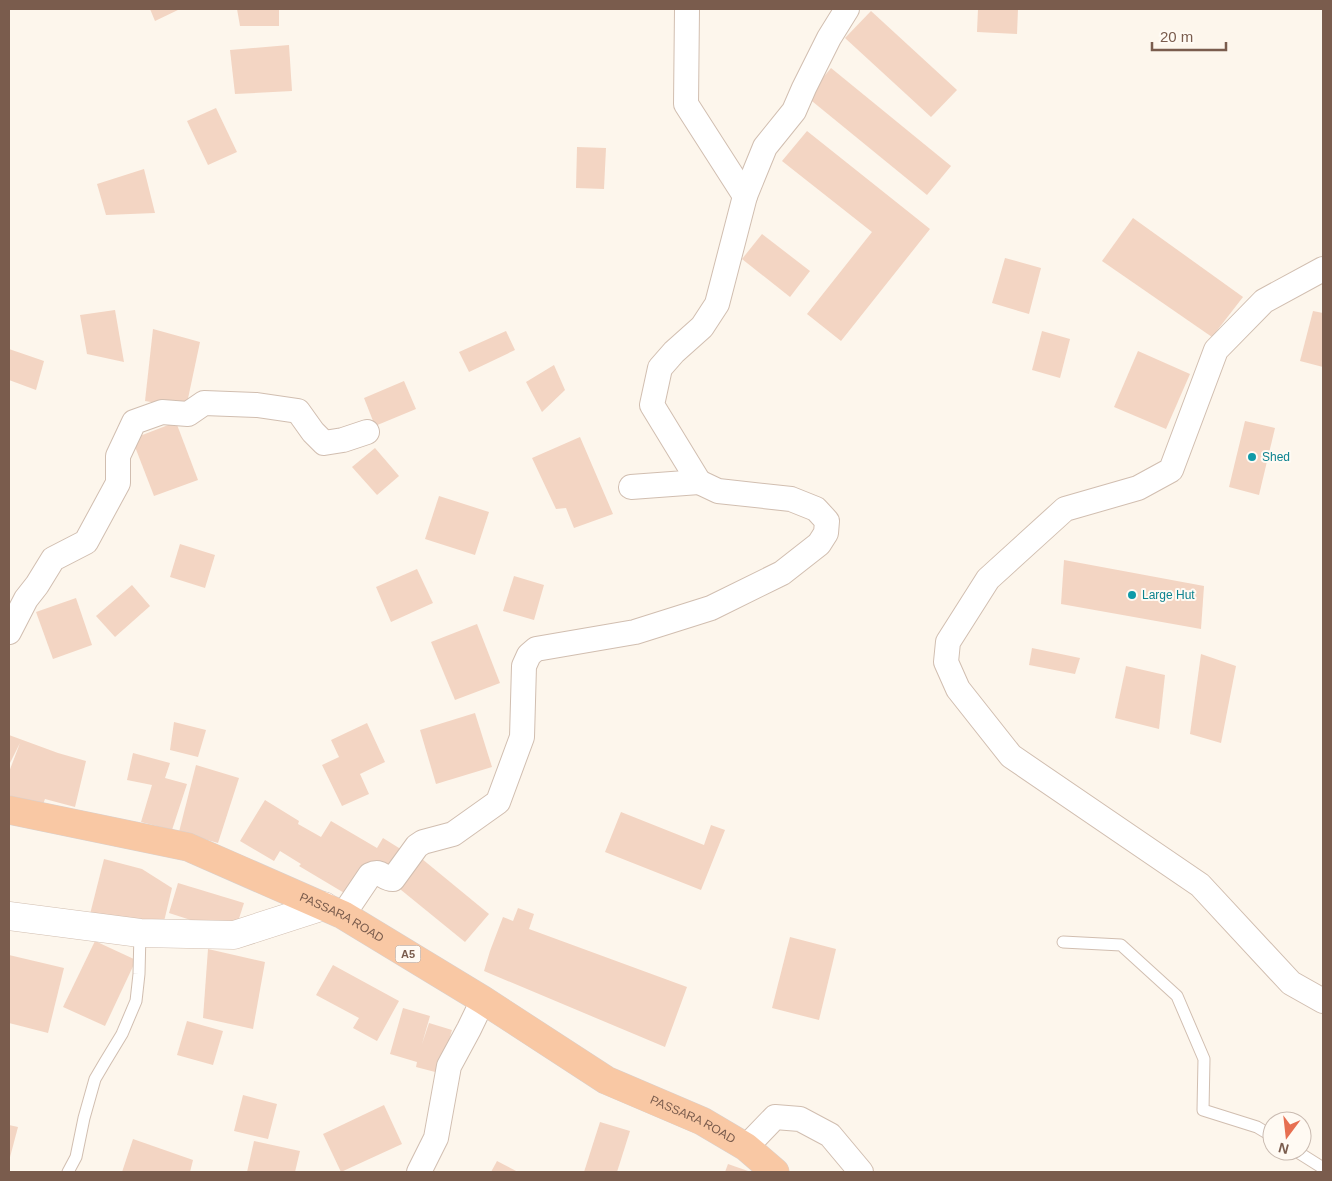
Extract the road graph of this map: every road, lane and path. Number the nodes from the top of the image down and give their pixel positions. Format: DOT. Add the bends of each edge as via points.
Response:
graph roads {
  1 [pos="687,9"];
  2 [pos="847,9"];
  3 [pos="745,196"];
  4 [pos="1323,269"];
  5 [pos="367,432"];
  6 [pos="699,482"];
  7 [pos="631,488"];
  8 [pos="9,632"];
  9 [pos="9,810"];
  10 [pos="333,910"];
  11 [pos="9,916"];
  12 [pos="140,933"];
  13 [pos="1062,942"];
  14 [pos="483,1000"];
  15 [pos="1323,1001"];
  16 [pos="1262,1130"];
  17 [pos="746,1147"];
  18 [pos="1312,1161"];
  19 [pos="1323,1168"];
  20 [pos="68,1172"];
  21 [pos="419,1172"];
  22 [pos="775,1172"];
  23 [pos="860,1172"];
  1 -- 3 [label="street" via="686,104"];
  2 -- 3 [label="street" via="828,38 794,111 764,147"];
  3 -- 6 [label="street" via="717,304 702,327 660,368 652,405"];
  4 -- 15 [label="street" via="1264,301 1216,350 1171,470 1138,488 1065,509 988,578 948,642 946,662 958,689 1011,756 1200,885 1291,983"];
  5 -- 8 [label="street" via="324,443 298,411 257,405 204,403 188,414 162,412 134,422 118,456 118,483 86,542 53,559"];
  6 -- 7 [label="street"];
  6 -- 10 [label="street" via="718,491 791,499 816,509 827,521 826,533 819,544 782,572 711,608 634,632 536,649 524,666 522,737 498,802 454,834 417,846 393,879 375,872 370,875"];
  9 -- 10 [label="highway, PASSARA ROAD / A5" via="188,847"];
  10 -- 12 [label="street" via="234,936"];
  10 -- 14 [label="highway, PASSARA ROAD / A5"];
  11 -- 12 [label="street"];
  12 -- 20 [label="lane" via="136,1001 122,1034 95,1079 76,1157"];
  13 -- 16 [label="lane" via="1121,945 1177,996 1204,1059 1203,1110"];
  14 -- 17 [label="highway, PASSARA ROAD / A5" via="606,1080 702,1121"];
  14 -- 21 [label="street" via="449,1066 436,1138"];
  17 -- 22 [label="highway, PASSARA ROAD / A5"];
  17 -- 23 [label="street" via="775,1117 800,1119 830,1135"];
  18 -- 19 [label="lane"];
}
